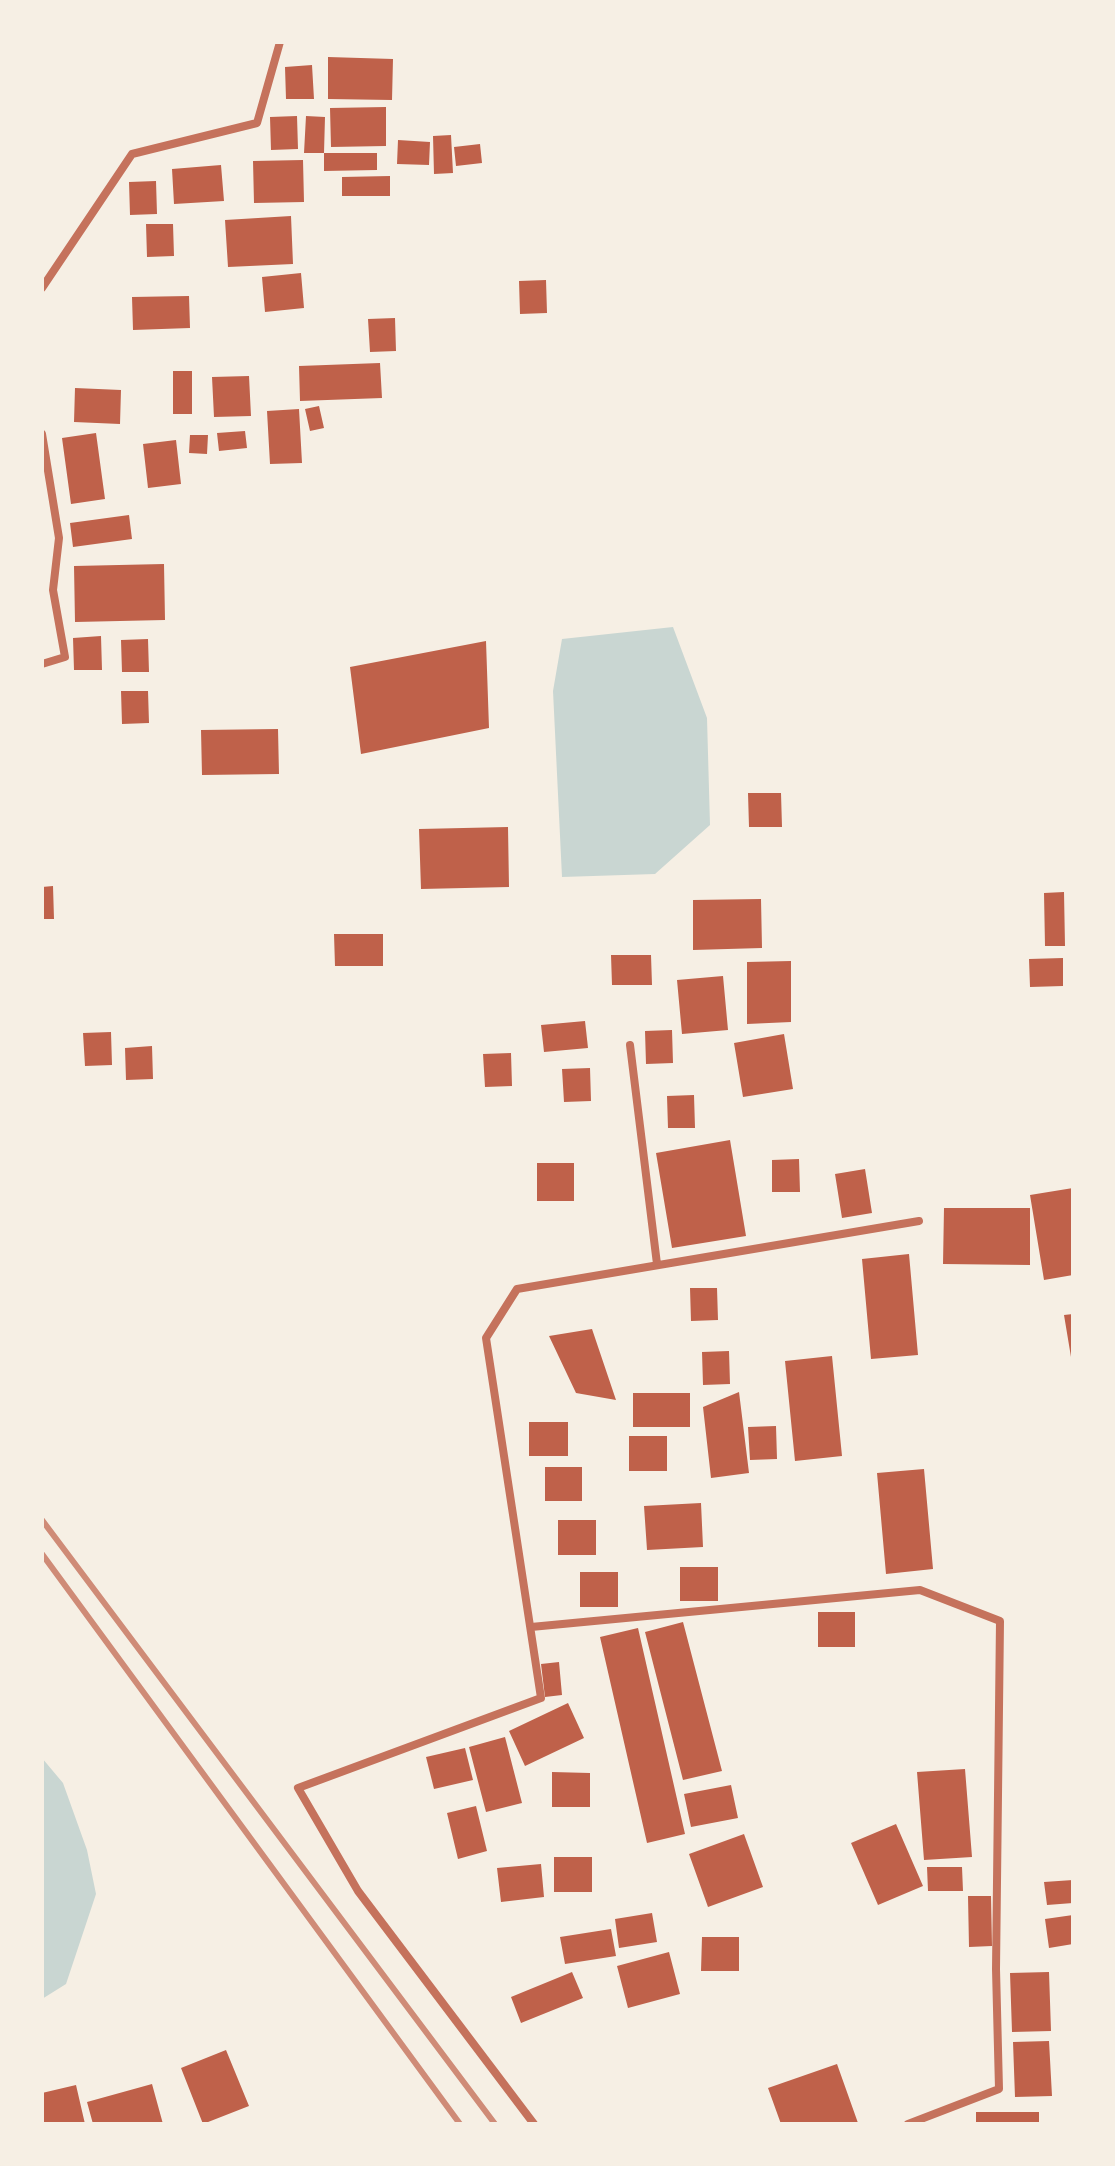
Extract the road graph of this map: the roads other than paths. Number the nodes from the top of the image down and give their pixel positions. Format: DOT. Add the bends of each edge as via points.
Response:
graph roads {
  1 [pos="280,42"];
  2 [pos="42,288"];
  3 [pos="42,434"];
  4 [pos="42,664"];
  5 [pos="630,1045"];
  6 [pos="919,1221"];
  7 [pos="657,1264"];
  8 [pos="531,1627"];
  9 [pos="534,2124"];
  10 [pos="908,2124"];
  1 -- 2 [label="street" via="257,123 132,154"];
  3 -- 4 [label="street" via="59,538 53,590 65,657"];
  5 -- 7 [label="street"];
  6 -- 7 [label="street"];
  7 -- 8 [label="street" via="517,1289 486,1338"];
  8 -- 9 [label="street" via="541,1698 298,1788 358,1891"];
  8 -- 10 [label="street" via="920,1590 1000,1621 999,2089"];
}
